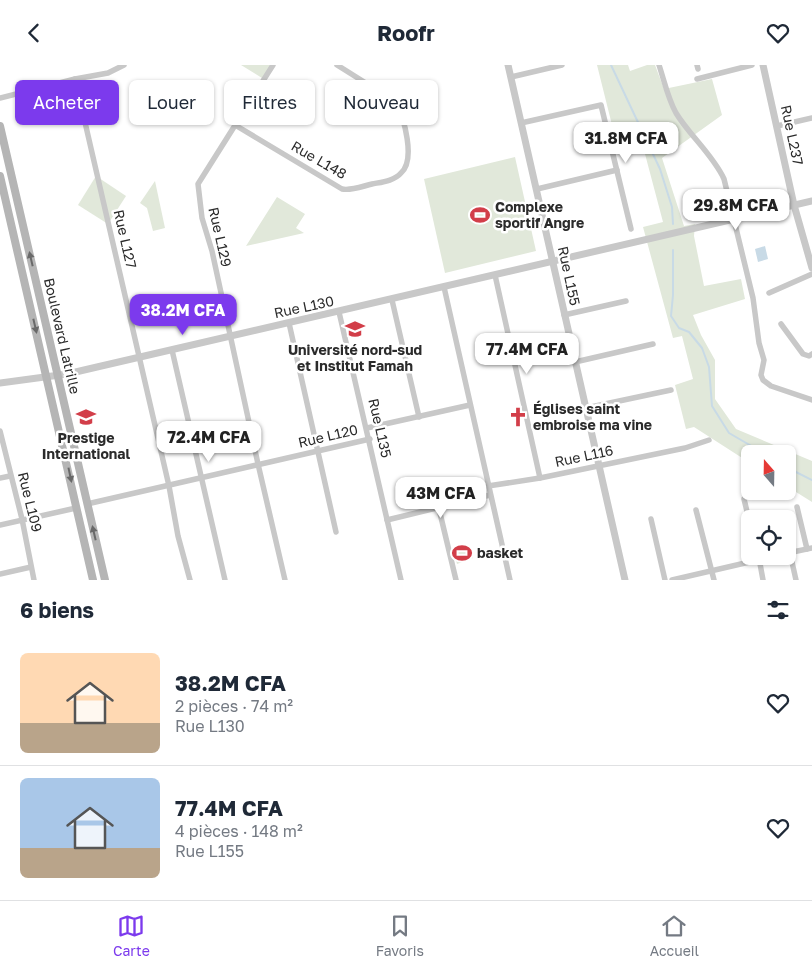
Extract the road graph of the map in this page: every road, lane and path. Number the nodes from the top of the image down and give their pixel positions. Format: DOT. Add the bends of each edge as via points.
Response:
graph roads {
  1 [pos="124,65"];
  2 [pos="273,65"];
  3 [pos="337,65"];
  4 [pos="508,65"];
  5 [pos="562,65"];
  6 [pos="659,65"];
  7 [pos="752,65"];
  8 [pos="763,65"];
  9 [pos="511,77"];
  10 [pos="75,79"];
  11 [pos="697,79"];
  12 [pos="264,80"];
  13 [pos="0,98"];
  14 [pos="812,118"];
  15 [pos="521,123"];
  16 [pos="235,125"];
  17 [pos="0,126"];
  18 [pos="777,126"];
  19 [pos="617,170"];
  20 [pos="0,176"];
  21 [pos="537,189"];
  22 [pos="812,201"];
  23 [pos="794,205"];
  24 [pos="733,220"];
  25 [pos="631,229"];
  26 [pos="554,262"];
  27 [pos="812,268"];
  28 [pos="812,274"];
  29 [pos="495,275"];
  30 [pos="444,287"];
  31 [pos="769,293"];
  32 [pos="392,300"];
  33 [pos="626,301"];
  34 [pos="339,312"];
  35 [pos="564,315"];
  36 [pos="289,323"];
  37 [pos="781,324"];
  38 [pos="231,336"];
  39 [pos="653,344"];
  40 [pos="172,350"];
  41 [pos="812,354"];
  42 [pos="140,357"];
  43 [pos="575,361"];
  44 [pos="58,375"];
  45 [pos="47,376"];
  46 [pos="0,383"];
  47 [pos="671,390"];
  48 [pos="812,400"];
  49 [pos="470,405"];
  50 [pos="586,408"];
  51 [pos="419,417"];
  52 [pos="368,429"];
  53 [pos="0,431"];
  54 [pos="370,439"];
  55 [pos="709,440"];
  56 [pos="318,451"];
  57 [pos="258,464"];
  58 [pos="598,466"];
  59 [pos="10,476"];
  60 [pos="0,478"];
  61 [pos="202,478"];
  62 [pos="540,478"];
  63 [pos="169,486"];
  64 [pos="488,486"];
  65 [pos="490,495"];
  66 [pos="87,505"];
  67 [pos="797,507"];
  68 [pos="76,508"];
  69 [pos="439,509"];
  70 [pos="696,510"];
  71 [pos="22,519"];
  72 [pos="651,519"];
  73 [pos="387,520"];
  74 [pos="0,525"];
  75 [pos="336,532"];
  76 [pos="810,548"];
  77 [pos="796,551"];
  78 [pos="741,563"];
  79 [pos="760,565"];
  80 [pos="792,565"];
  81 [pos="31,567"];
  82 [pos="712,571"];
  83 [pos="0,574"];
  84 [pos="34,580"];
  85 [pos="93,580"];
  86 [pos="105,580"];
  87 [pos="190,580"];
  88 [pos="226,580"];
  89 [pos="285,580"];
  90 [pos="401,580"];
  91 [pos="456,580"];
  92 [pos="510,580"];
  93 [pos="625,580"];
  94 [pos="665,580"];
  95 [pos="672,580"];
  96 [pos="714,580"];
  97 [pos="763,580"];
  98 [pos="796,580"];
  1 -- 10 [label="street" via="108,73"];
  2 -- 12 [label="street, Rue L129"];
  3 -- 16 [label="street, Rue L148" via="396,102 403,121 409,159 400,175 389,181 342,189"];
  4 -- 9 [label="street, Rue L155"];
  5 -- 9 [label="street"];
  6 -- 24 [label="street" via="675,111 720,170"];
  7 -- 11 [label="street"];
  8 -- 18 [label="street, Rue L237"];
  9 -- 15 [label="street, Rue L155"];
  10 -- 13 [label="street"];
  10 -- 42 [label="street, Rue L127"];
  14 -- 18 [label="street"];
  15 -- 19 [label="street" via="601,105"];
  15 -- 21 [label="street, Rue L155"];
  16 -- 38 [label="street, Rue L129" via="197,186"];
  44 -- 17 [label="main road, Boulevard Latrille, one-way"];
  18 -- 23 [label="street, Rue L237"];
  19 -- 21 [label="street"];
  19 -- 25 [label="street"];
  20 -- 45 [label="main road, Boulevard Latrille, one-way"];
  21 -- 26 [label="street, Rue L155"];
  22 -- 23 [label="street, Rue L130"];
  23 -- 24 [label="street, Rue L130"];
  23 -- 27 [label="street, Rue L237"];
  24 -- 26 [label="street, Rue L130"];
  24 -- 48 [label="street" via="753,298 764,360 763,380 771,386"];
  26 -- 29 [label="street, Rue L130"];
  26 -- 35 [label="street, Rue L155"];
  28 -- 31 [label="street"];
  29 -- 30 [label="street, Rue L130"];
  29 -- 62 [label="street"];
  30 -- 32 [label="street, Rue L130"];
  30 -- 49 [label="street"];
  32 -- 34 [label="street, Rue L130"];
  32 -- 51 [label="street"];
  33 -- 35 [label="street"];
  34 -- 36 [label="street, Rue L130"];
  34 -- 52 [label="street, Rue L135"];
  35 -- 43 [label="street, Rue L155"];
  36 -- 38 [label="street, Rue L130"];
  36 -- 56 [label="street"];
  37 -- 41 [label="street" via="803,354"];
  38 -- 40 [label="street, Rue L130"];
  38 -- 57 [label="street, Rue L129"];
  39 -- 43 [label="street"];
  40 -- 42 [label="street, Rue L130"];
  40 -- 61 [label="street"];
  42 -- 44 [label="street, Rue L130"];
  42 -- 63 [label="street, Rue L127"];
  43 -- 50 [label="street, Rue L155"];
  44 -- 45 [label="street, Rue L130"];
  44 -- 66 [label="main road, Boulevard Latrille"];
  45 -- 46 [label="street, Rue L130"];
  45 -- 68 [label="main road, Boulevard Latrille, one-way"];
  47 -- 50 [label="street"];
  49 -- 51 [label="street, Rue L120"];
  49 -- 64 [label="street"];
  50 -- 58 [label="street, Rue L155"];
  51 -- 52 [label="street, Rue L120"];
  52 -- 54 [label="street, Rue L135"];
  53 -- 59 [label="street, Rue L109"];
  54 -- 56 [label="street, Rue L120"];
  54 -- 73 [label="street, Rue L135"];
  55 -- 58 [label="street, Rue L116"];
  56 -- 57 [label="street, Rue L120"];
  56 -- 75 [label="street"];
  57 -- 61 [label="street, Rue L120"];
  57 -- 89 [label="street, Rue L129"];
  58 -- 62 [label="street, Rue L116"];
  58 -- 93 [label="street, Rue L155"];
  59 -- 60 [label="street"];
  59 -- 71 [label="street, Rue L109"];
  61 -- 63 [label="street, Rue L120"];
  61 -- 88 [label="street"];
  62 -- 64 [label="street, Rue L116"];
  63 -- 66 [label="street, Rue L120"];
  63 -- 87 [label="street, Rue L127"];
  64 -- 65 [label="street"];
  65 -- 69 [label="street"];
  65 -- 92 [label="street"];
  86 -- 66 [label="main road, Boulevard Latrille, one-way"];
  67 -- 76 [label="street"];
  68 -- 71 [label="street"];
  68 -- 85 [label="main road, Boulevard Latrille"];
  69 -- 73 [label="street"];
  69 -- 91 [label="street"];
  70 -- 82 [label="street"];
  71 -- 74 [label="street"];
  71 -- 81 [label="street, Rue L109"];
  72 -- 94 [label="street"];
  73 -- 90 [label="street, Rue L135"];
  76 -- 77 [label="street"];
  78 -- 82 [label="street"];
  79 -- 97 [label="street"];
  80 -- 98 [label="street"];
  81 -- 83 [label="street"];
  81 -- 84 [label="street, Rue L109"];
  82 -- 95 [label="street"];
  82 -- 96 [label="street"];
}
